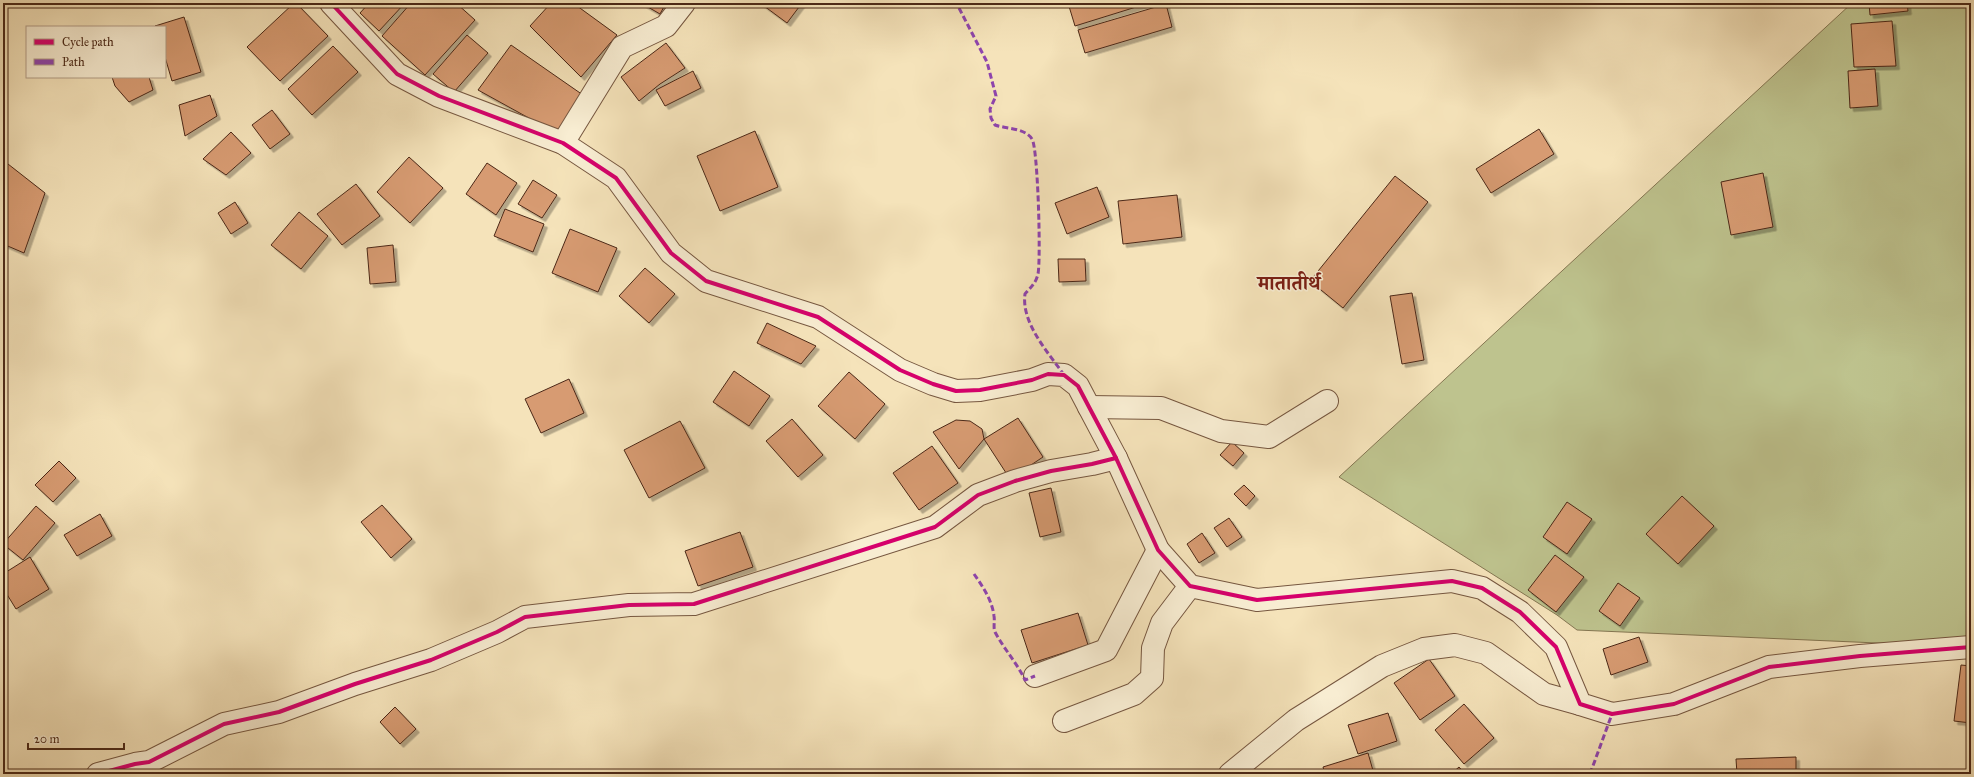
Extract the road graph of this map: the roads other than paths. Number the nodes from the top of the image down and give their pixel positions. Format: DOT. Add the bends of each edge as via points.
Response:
graph roads {
  1 [pos="331,3"];
  2 [pos="684,3"];
  3 [pos="564,143"];
  4 [pos="1327,401"];
  5 [pos="1089,407"];
  6 [pos="1116,458"];
  7 [pos="1158,550"];
  8 [pos="1190,586"];
  9 [pos="1971,647"];
  10 [pos="1034,676"];
  11 [pos="1580,704"];
  12 [pos="1064,721"];
  13 [pos="98,774"];
  14 [pos="1230,774"];
  1 -- 3 [label="street" via="397,74 439,96"];
  2 -- 3 [label="street" via="666,26 622,47"];
  3 -- 5 [label="street" via="616,178 671,253 706,281 818,316 900,370 933,384 956,391 980,390 1032,380 1048,374 1064,375 1078,386"];
  4 -- 5 [label="street" via="1269,437 1221,431 1161,408"];
  5 -- 6 [label="street"];
  6 -- 7 [label="street"];
  6 -- 13 [label="street" via="1015,481 978,495 935,527 694,604 629,605 525,617 431,660 279,712 224,724 149,762"];
  7 -- 8 [label="street"];
  7 -- 10 [label="street" via="1106,650"];
  8 -- 11 [label="street" via="1257,600 1452,581 1482,588 1520,612 1556,647"];
  8 -- 12 [label="street" via="1162,624 1153,648 1152,678 1134,694"];
  9 -- 11 [label="street" via="1769,667 1674,704 1612,714"];
  11 -- 14 [label="street" via="1544,694 1486,653 1455,645 1424,650 1382,666 1296,720"];
}
